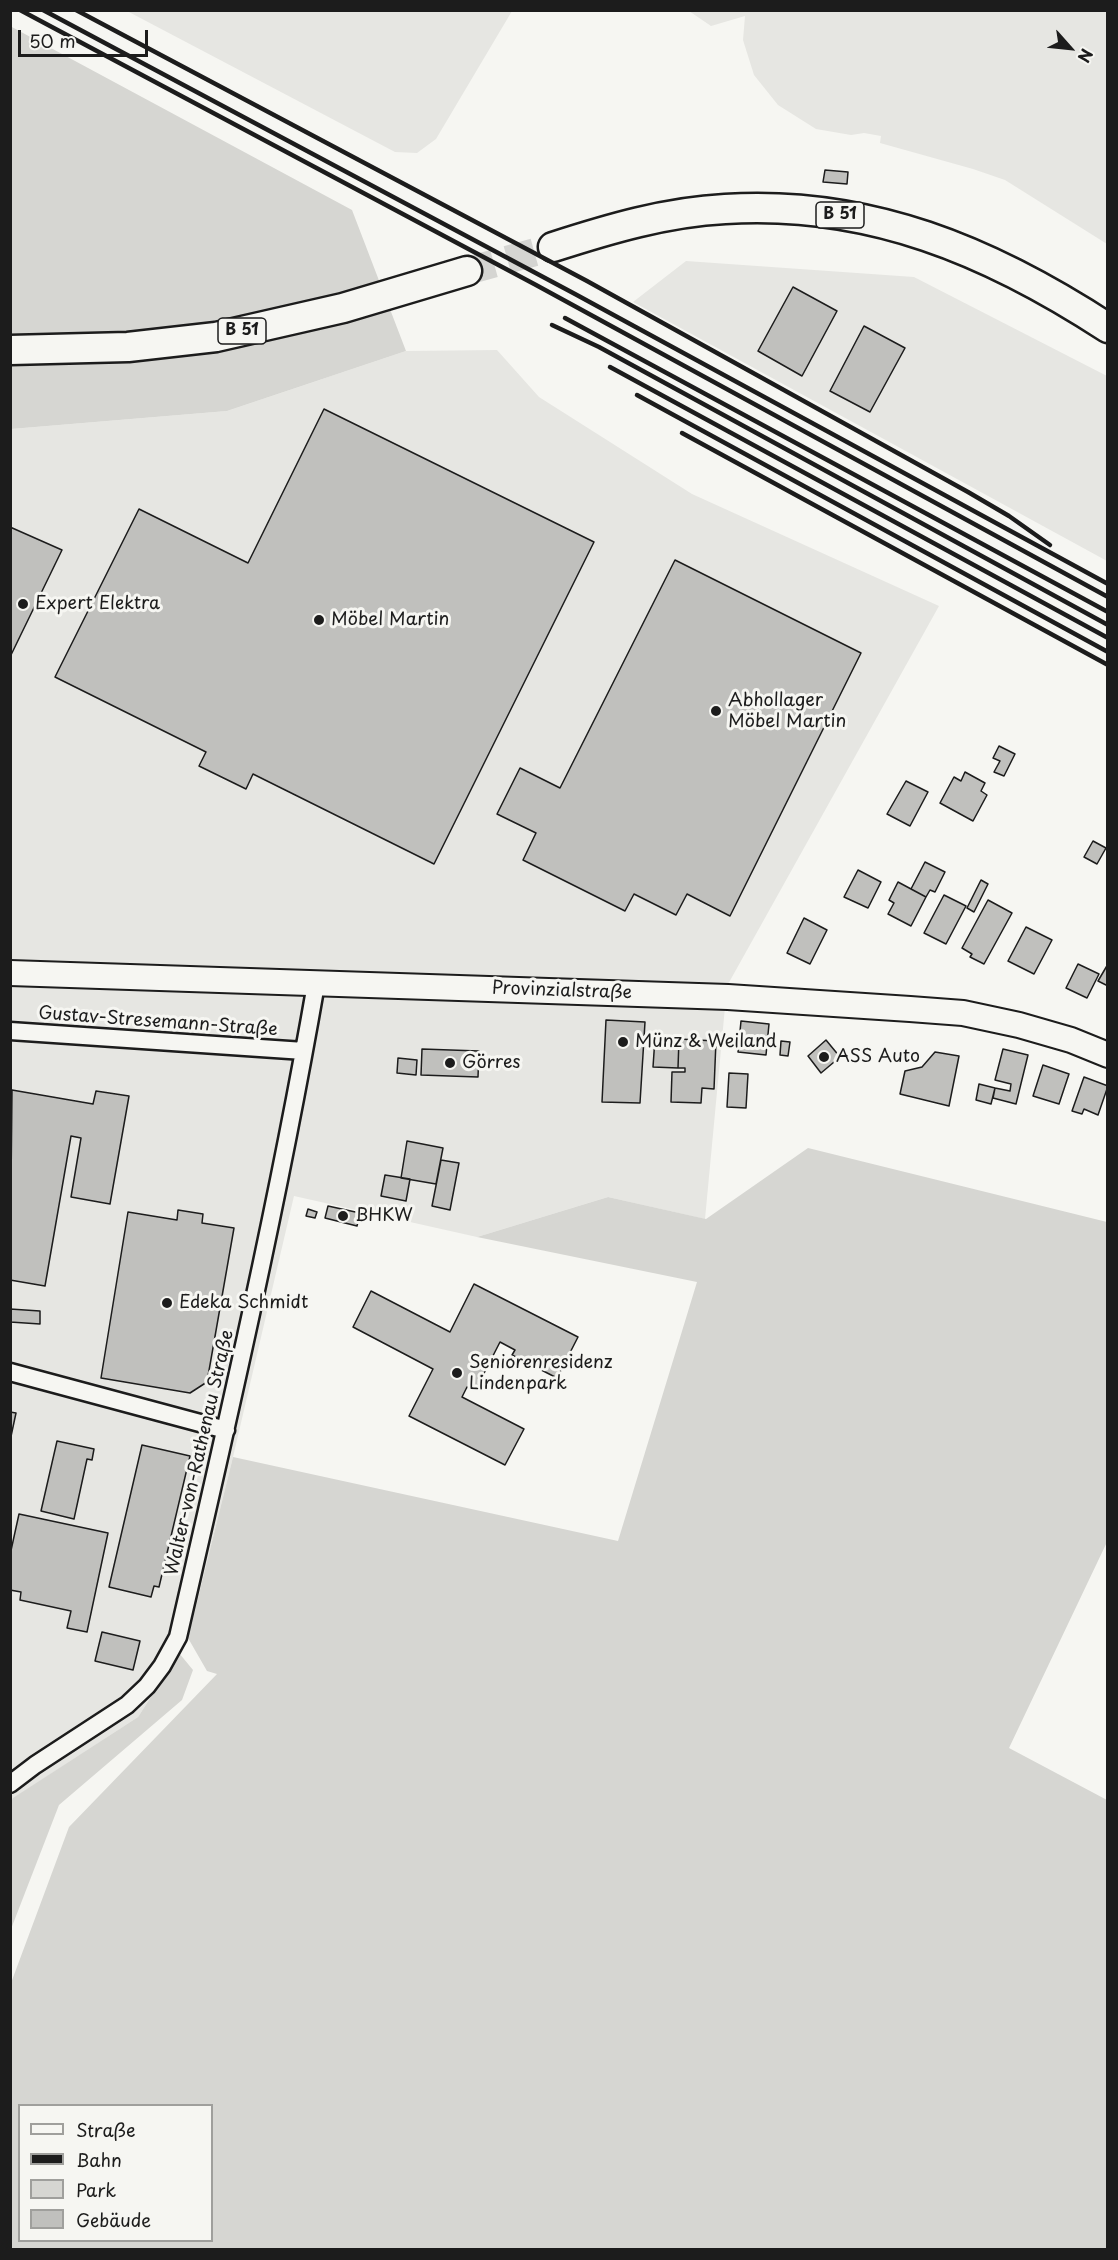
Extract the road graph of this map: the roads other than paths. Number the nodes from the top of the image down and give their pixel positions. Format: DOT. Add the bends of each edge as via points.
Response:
graph roads {
  1 [pos="553,247"];
  2 [pos="467,271"];
  3 [pos="1107,328"];
  4 [pos="10,350"];
  5 [pos="10,972"];
  6 [pos="316,984"];
  7 [pos="10,1031"];
  8 [pos="304,1051"];
  9 [pos="1107,1055"];
  10 [pos="10,1372"];
  11 [pos="226,1430"];
  12 [pos="10,1784"];
  1 -- 3 [label="highway, B 51" via="612,228 669,216 724,209 818,211 909,229 957,246 1070,303"];
  2 -- 4 [label="highway, B 51" via="343,308 216,337 128,347"];
  5 -- 6 [label="main road, Provinzialstraße"];
  6 -- 8 [label="street, Walter-von-Rathenau Straße"];
  6 -- 9 [label="main road, Provinzialstraße" via="728,997 963,1013 1019,1024"];
  7 -- 8 [label="street, Gustav-Stresemann-Straße"];
  8 -- 11 [label="street, Walter-von-Rathenau Straße"];
  10 -- 11 [label="street"];
  11 -- 12 [label="street, Walter-von-Rathenau Straße" via="178,1637 162,1666 127,1705"];
}
